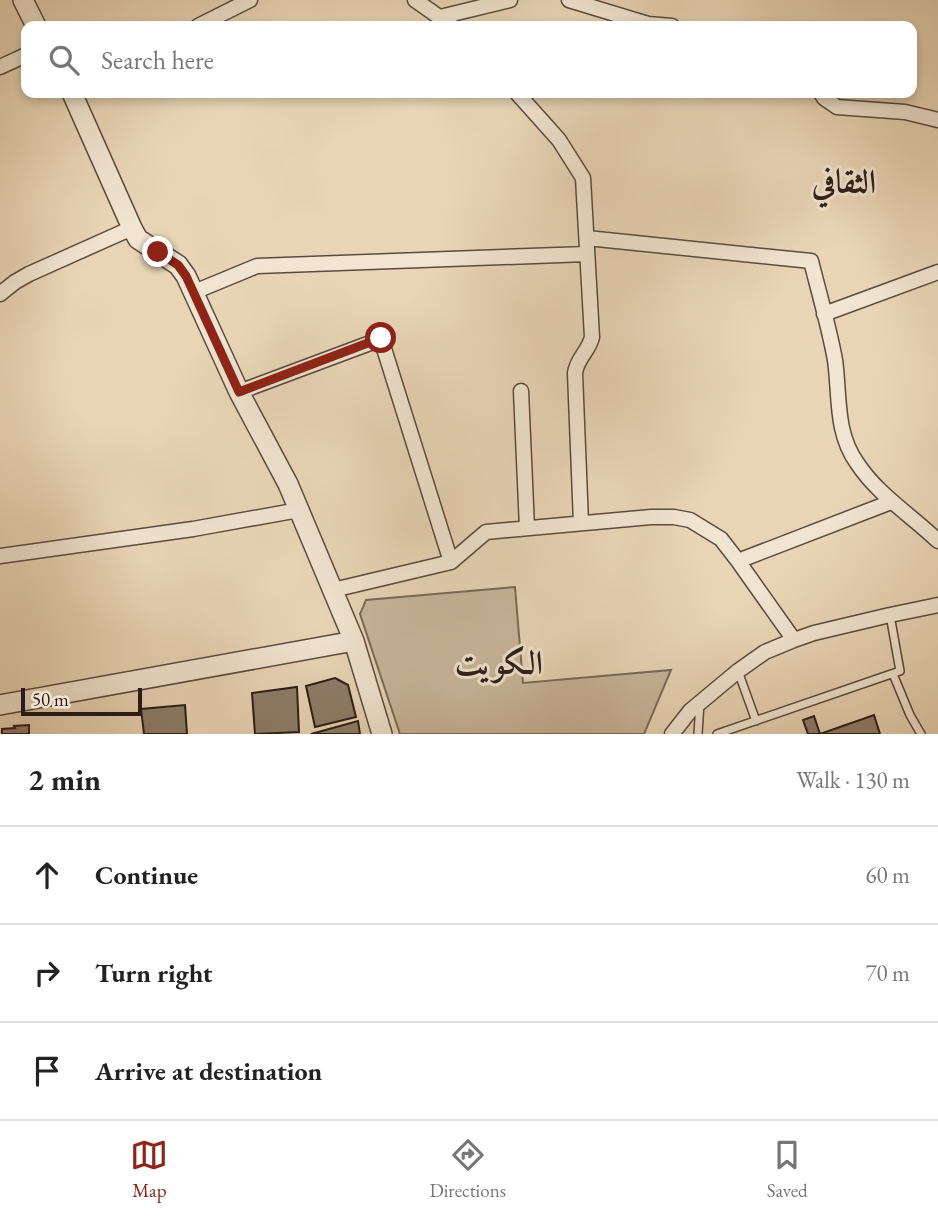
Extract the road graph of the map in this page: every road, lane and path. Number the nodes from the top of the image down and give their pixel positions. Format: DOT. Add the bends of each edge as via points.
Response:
graph roads {
  1 [pos="23,0"];
  2 [pos="250,0"];
  3 [pos="415,0"];
  4 [pos="510,0"];
  5 [pos="569,0"];
  6 [pos="440,17"];
  7 [pos="34,21"];
  8 [pos="208,21"];
  9 [pos="445,21"];
  10 [pos="641,21"];
  11 [pos="21,57"];
  12 [pos="0,67"];
  13 [pos="74,98"];
  14 [pos="521,98"];
  15 [pos="824,98"];
  16 [pos="938,120"];
  17 [pos="132,228"];
  18 [pos="587,238"];
  19 [pos="587,254"];
  20 [pos="938,272"];
  21 [pos="194,292"];
  22 [pos="0,294"];
  23 [pos="824,314"];
  24 [pos="522,391"];
  25 [pos="239,392"];
  26 [pos="891,502"];
  27 [pos="299,510"];
  28 [pos="581,523"];
  29 [pos="527,528"];
  30 [pos="938,541"];
  31 [pos="0,556"];
  32 [pos="738,561"];
  33 [pos="451,562"];
  34 [pos="333,590"];
  35 [pos="938,605"];
  36 [pos="890,615"];
  37 [pos="794,640"];
  38 [pos="354,641"];
  39 [pos="738,670"];
  40 [pos="893,674"];
  41 [pos="700,702"];
  42 [pos="0,705"];
  43 [pos="756,721"];
  44 [pos="382,734"];
  45 [pos="672,734"];
  46 [pos="698,734"];
  47 [pos="717,734"];
  48 [pos="921,734"];
  1 -- 7 [label="street"];
  2 -- 8 [label="street"];
  3 -- 6 [label="street"];
  4 -- 6 [label="street"];
  5 -- 10 [label="street"];
  6 -- 9 [label="street"];
  11 -- 12 [label="street"];
  13 -- 17 [label="street"];
  14 -- 18 [label="street" via="559,140 583,178"];
  15 -- 16 [label="street" via="837,107 905,112"];
  17 -- 21 [label="street" via="138,239 178,265"];
  17 -- 22 [label="street" via="29,274"];
  18 -- 19 [label="street"];
  18 -- 23 [label="street" via="811,261"];
  19 -- 21 [label="street" via="257,266"];
  19 -- 28 [label="street" via="592,337 575,373"];
  20 -- 23 [label="street"];
  21 -- 25 [label="street"];
  23 -- 26 [label="street" via="835,360 844,439 856,463"];
  24 -- 29 [label="street"];
  25 -- 27 [label="street"];
  25 -- 33 [label="street" via="381,338"];
  26 -- 30 [label="street"];
  26 -- 32 [label="street"];
  27 -- 31 [label="street"];
  27 -- 34 [label="street"];
  28 -- 29 [label="street"];
  28 -- 32 [label="street" via="651,517 690,520 720,539"];
  29 -- 33 [label="street" via="486,532"];
  32 -- 37 [label="street"];
  33 -- 34 [label="street"];
  34 -- 38 [label="street"];
  35 -- 36 [label="street"];
  36 -- 37 [label="street"];
  36 -- 40 [label="lane" via="900,671"];
  37 -- 39 [label="street"];
  38 -- 42 [label="street"];
  38 -- 44 [label="street"];
  39 -- 41 [label="street"];
  39 -- 43 [label="lane"];
  40 -- 43 [label="lane"];
  40 -- 48 [label="lane"];
  41 -- 45 [label="street"];
  41 -- 46 [label="lane"];
  43 -- 47 [label="lane"];
}
